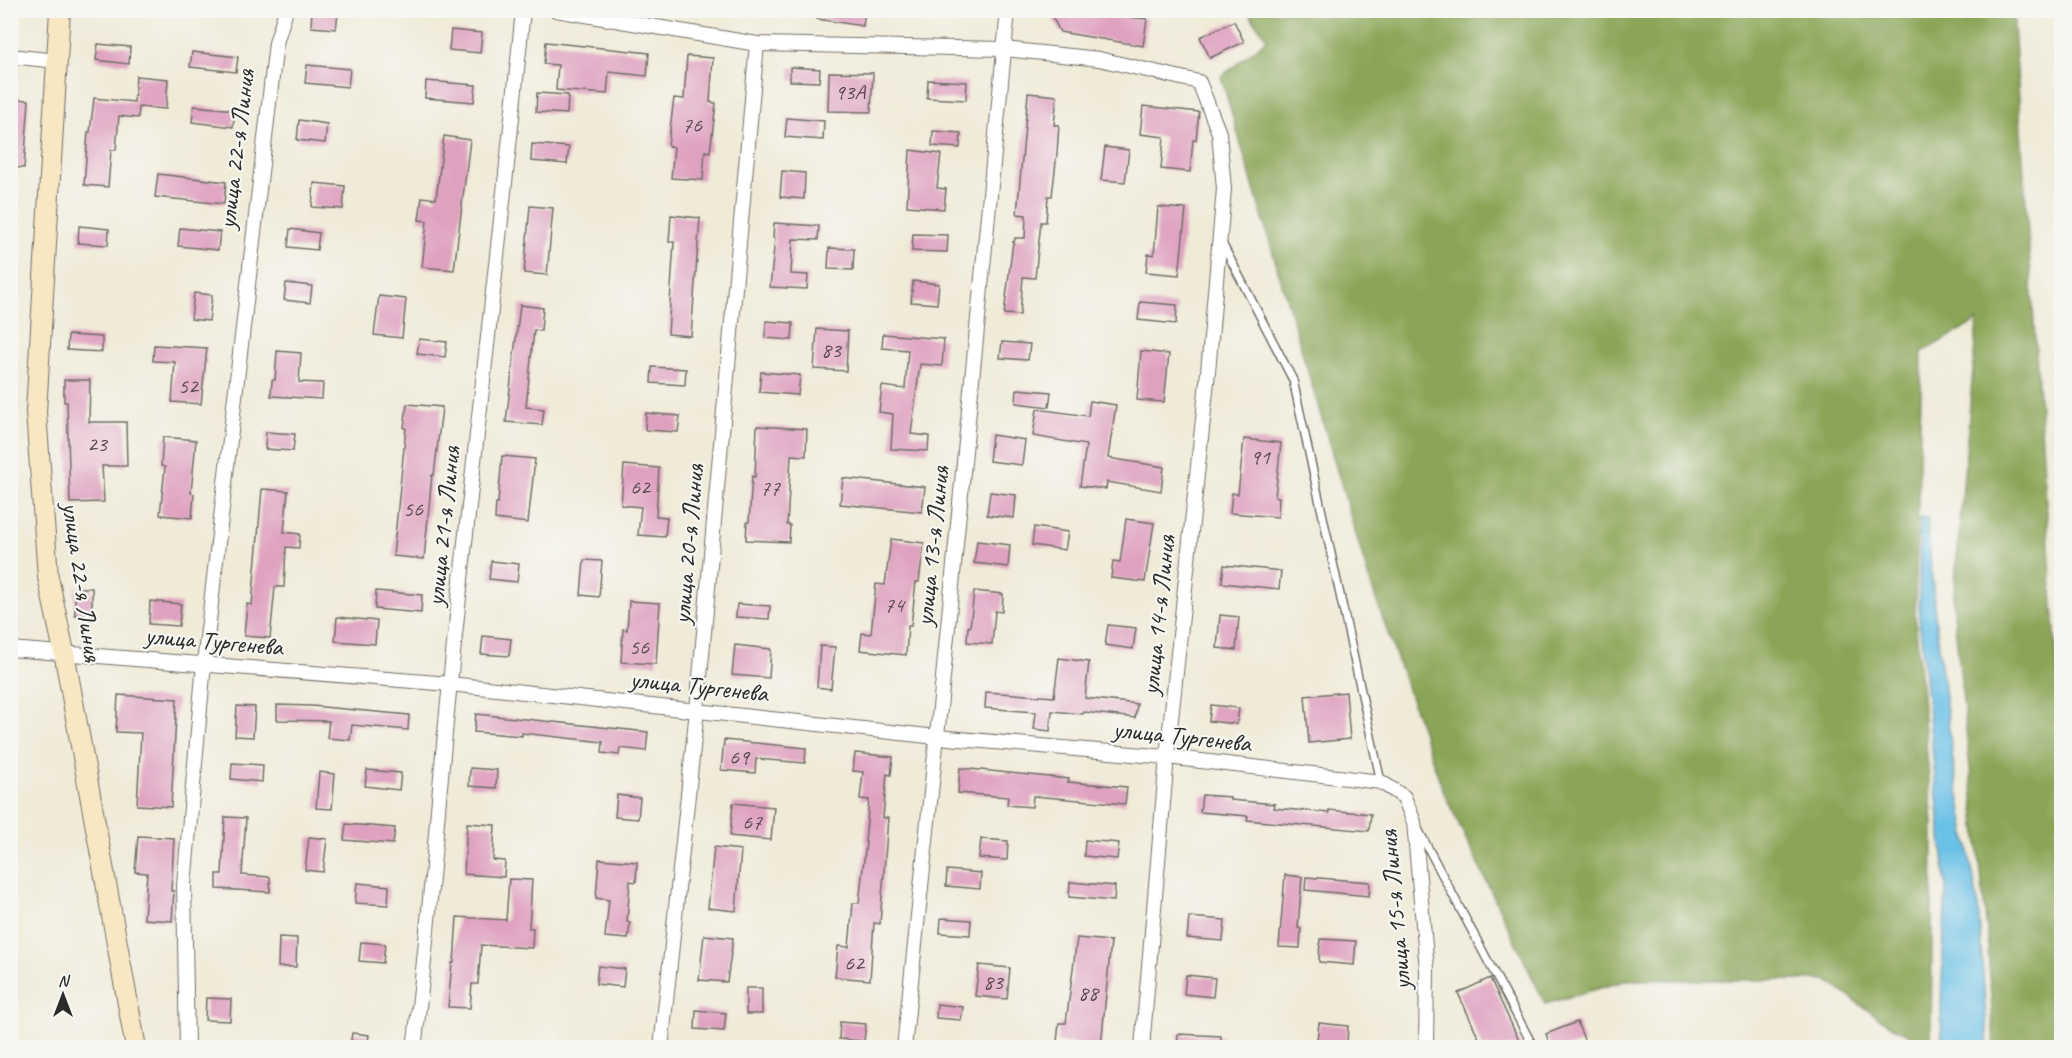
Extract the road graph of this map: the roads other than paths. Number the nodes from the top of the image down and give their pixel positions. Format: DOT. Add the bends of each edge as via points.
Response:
graph roads {
  1 [pos="60,10"];
  2 [pos="286,10"];
  3 [pos="523,10"];
  4 [pos="556,10"];
  5 [pos="1008,10"];
  6 [pos="640,17"];
  7 [pos="757,44"];
  8 [pos="1004,49"];
  9 [pos="10,56"];
  10 [pos="57,61"];
  11 [pos="1220,238"];
  12 [pos="10,649"];
  13 [pos="64,652"];
  14 [pos="204,664"];
  15 [pos="450,684"];
  16 [pos="697,710"];
  17 [pos="937,737"];
  18 [pos="1167,757"];
  19 [pos="1381,782"];
  20 [pos="1414,822"];
  21 [pos="136,1047"];
  22 [pos="187,1047"];
  23 [pos="414,1047"];
  24 [pos="661,1047"];
  25 [pos="904,1047"];
  26 [pos="1143,1047"];
  27 [pos="1426,1047"];
  28 [pos="1534,1047"];
  1 -- 10 [label="main road, улица 22-я Линия"];
  2 -- 14 [label="street, улица 22-я Линия" via="276,43"];
  3 -- 15 [label="street, улица 21-я Линия"];
  4 -- 6 [label="street"];
  5 -- 8 [label="street, улица 13-я Линия"];
  6 -- 7 [label="street"];
  7 -- 8 [label="street"];
  7 -- 16 [label="street, улица 20-я Линия"];
  8 -- 11 [label="street, улица 14-я Линия" via="1099,59 1199,82 1219,133 1224,189"];
  8 -- 17 [label="street, улица 13-я Линия"];
  9 -- 10 [label="street"];
  10 -- 13 [label="main road, улица 22-я Линия" via="36,412 48,577"];
  11 -- 18 [label="street, улица 14-я Линия"];
  11 -- 19 [label="lane" via="1293,380"];
  12 -- 13 [label="street, улица Тургенева"];
  13 -- 14 [label="street, улица Тургенева"];
  13 -- 21 [label="main road, улица 22-я Линия"];
  14 -- 15 [label="street, улица Тургенева"];
  14 -- 22 [label="street, улица 22-я Линия" via="184,885"];
  15 -- 16 [label="street, улица Тургенева"];
  15 -- 23 [label="street, улица 21-я Линия" via="426,961"];
  16 -- 17 [label="street, улица Тургенева"];
  16 -- 24 [label="street, улица 20-я Линия"];
  17 -- 18 [label="street, улица Тургенева"];
  17 -- 25 [label="street, улица 13-я Линия"];
  18 -- 19 [label="street, улица Тургенева"];
  18 -- 26 [label="street, улица 14-я Линия"];
  19 -- 20 [label="street, улица 15-я Линия" via="1404,797"];
  20 -- 27 [label="street, улица 15-я Линия" via="1427,969"];
  20 -- 28 [label="lane"];
}
